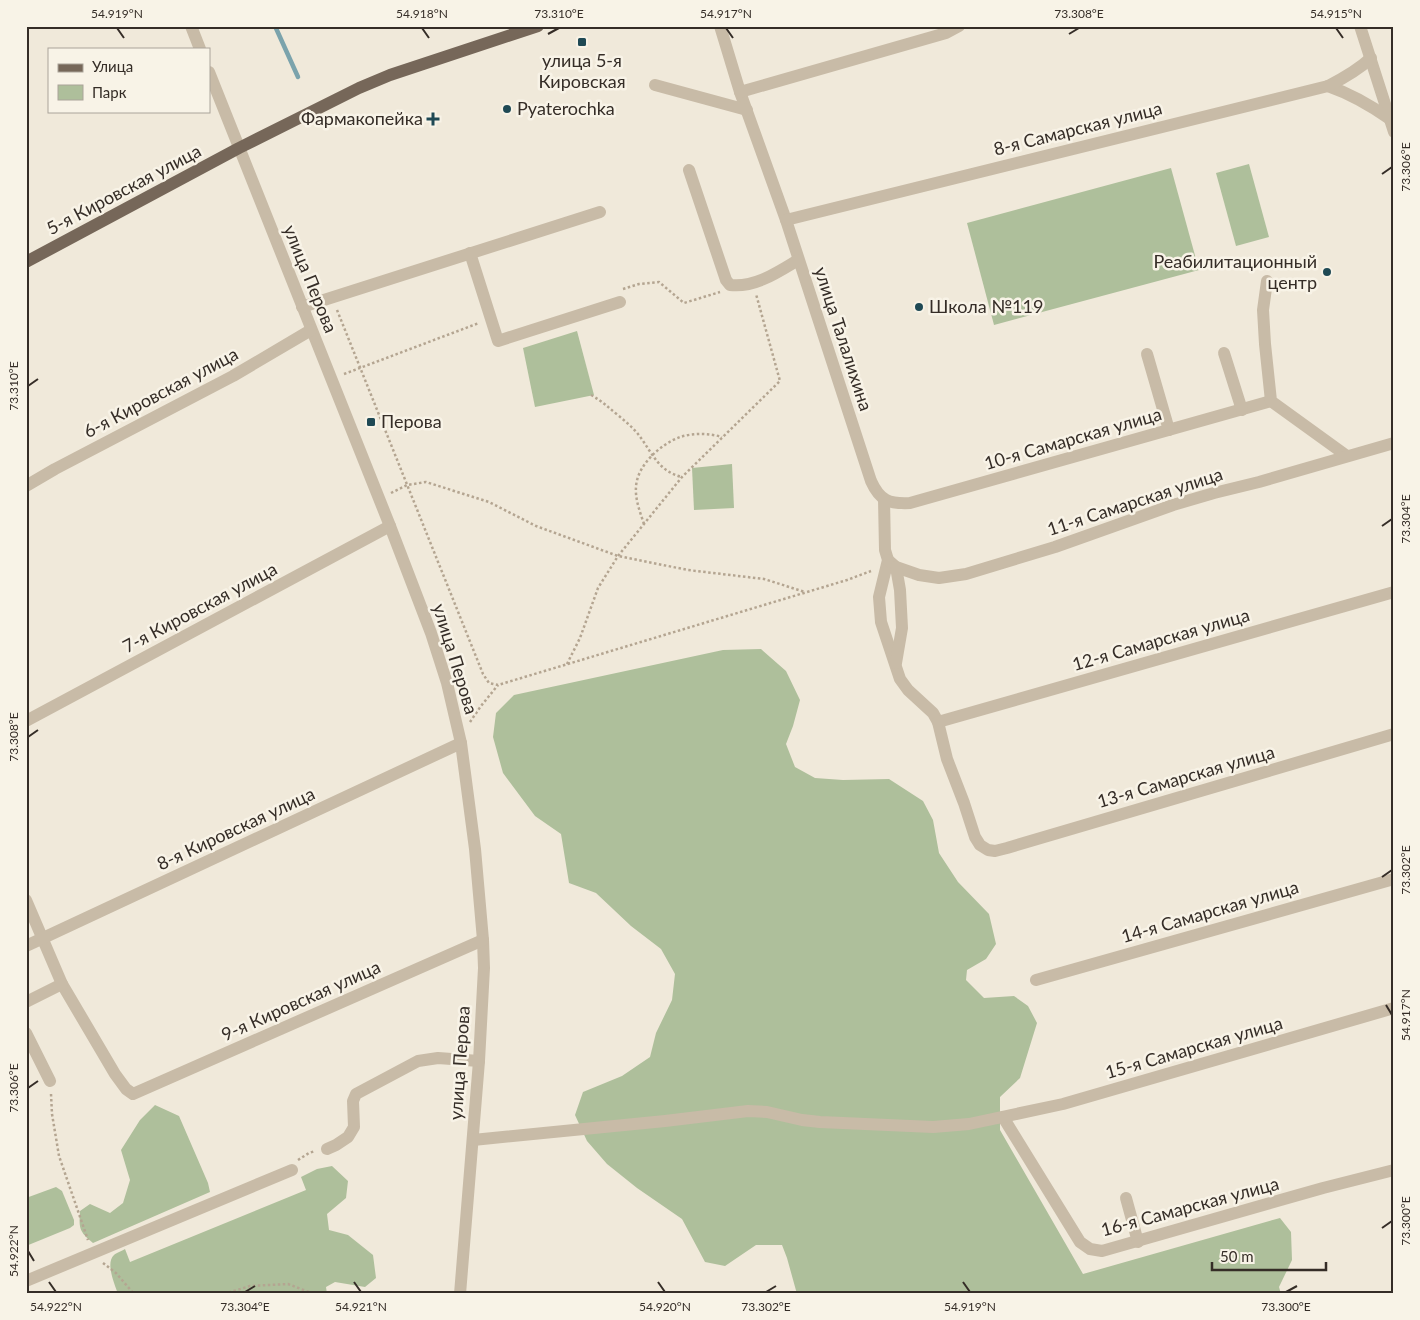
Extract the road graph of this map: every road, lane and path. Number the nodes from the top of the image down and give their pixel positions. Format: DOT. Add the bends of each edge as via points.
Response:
graph roads {
  1 [pos="191,26"];
  2 [pos="538,26"];
  3 [pos="720,26"];
  4 [pos="959,26"];
  5 [pos="1360,26"];
  6 [pos="200,48"];
  7 [pos="1371,58"];
  8 [pos="210,75"];
  9 [pos="655,85"];
  10 [pos="1328,86"];
  11 [pos="740,92"];
  12 [pos="747,110"];
  13 [pos="1390,119"];
  14 [pos="1394,132"];
  15 [pos="239,148"];
  16 [pos="689,170"];
  17 [pos="600,212"];
  18 [pos="786,220"];
  19 [pos="470,253"];
  20 [pos="798,260"];
  21 [pos="26,262"];
  22 [pos="1267,281"];
  23 [pos="747,284"];
  24 [pos="621,296"];
  25 [pos="331,298"];
  26 [pos="302,307"];
  27 [pos="491,319"];
  28 [pos="311,330"];
  29 [pos="1224,353"];
  30 [pos="1147,354"];
  31 [pos="360,368"];
  32 [pos="331,379"];
  33 [pos="591,395"];
  34 [pos="1271,401"];
  35 [pos="1242,410"];
  36 [pos="1169,430"];
  37 [pos="723,437"];
  38 [pos="1394,443"];
  39 [pos="652,455"];
  40 [pos="1347,456"];
  41 [pos="682,477"];
  42 [pos="407,485"];
  43 [pos="26,486"];
  44 [pos="379,499"];
  45 [pos="884,499"];
  46 [pos="644,524"];
  47 [pos="390,526"];
  48 [pos="618,556"];
  49 [pos="892,563"];
  50 [pos="807,592"];
  51 [pos="1394,592"];
  52 [pos="567,664"];
  53 [pos="895,665"];
  54 [pos="498,685"];
  55 [pos="26,721"];
  56 [pos="938,722"];
  57 [pos="1394,734"];
  58 [pos="461,743"];
  59 [pos="1394,879"];
  60 [pos="26,900"];
  61 [pos="42,939"];
  62 [pos="483,940"];
  63 [pos="26,946"];
  64 [pos="1036,980"];
  65 [pos="62,984"];
  66 [pos="26,1002"];
  67 [pos="1394,1008"];
  68 [pos="26,1034"];
  69 [pos="479,1061"];
  70 [pos="50,1081"];
  71 [pos="1003,1117"];
  72 [pos="473,1140"];
  73 [pos="327,1149"];
  74 [pos="292,1170"];
  75 [pos="1394,1170"];
  76 [pos="1126,1198"];
  77 [pos="1138,1242"];
  78 [pos="94,1253"];
  79 [pos="26,1281"];
  80 [pos="134,1294"];
  81 [pos="224,1294"];
  82 [pos="314,1294"];
  83 [pos="460,1294"];
  1 -- 6 [label="street"];
  2 -- 15 [label="main road, 5-я Кировская улица" via="390,75"];
  3 -- 11 [label="street, улица Талалихина"];
  4 -- 11 [label="street" via="946,33"];
  5 -- 7 [label="street"];
  7 -- 10 [label="street, 8-я Самарская улица" via="1346,78"];
  7 -- 13 [label="street"];
  8 -- 15 [label="street, улица Перова"];
  9 -- 12 [label="street"];
  10 -- 13 [label="street" via="1371,105"];
  10 -- 18 [label="street, 8-я Самарская улица"];
  11 -- 12 [label="street, улица Талалихина"];
  12 -- 18 [label="street, улица Талалихина"];
  13 -- 14 [label="street"];
  15 -- 21 [label="main road, 5-я Кировская улица"];
  15 -- 26 [label="street, улица Перова"];
  16 -- 23 [label="street" via="726,280 730,285"];
  17 -- 19 [label="street"];
  18 -- 20 [label="street, улица Талалихина"];
  19 -- 25 [label="street"];
  19 -- 27 [label="street"];
  20 -- 23 [label="street" via="770,276"];
  20 -- 45 [label="street, улица Талалихина" via="872,481"];
  22 -- 34 [label="street" via="1263,310"];
  23 -- 24 [label="path" via="684,303 659,282 639,284"];
  23 -- 37 [label="path" via="780,381"];
  24 -- 27 [label="street" via="498,341"];
  25 -- 26 [label="street"];
  25 -- 31 [label="path"];
  26 -- 28 [label="street, улица Перова"];
  27 -- 31 [label="path"];
  28 -- 32 [label="street, улица Перова"];
  28 -- 43 [label="street, 6-я Кировская улица" via="233,376"];
  29 -- 35 [label="street"];
  30 -- 36 [label="street"];
  31 -- 32 [label="path"];
  31 -- 42 [label="path"];
  32 -- 44 [label="street, улица Перова"];
  33 -- 39 [label="path" via="633,429"];
  34 -- 35 [label="street, 10-я Самарская улица"];
  34 -- 40 [label="street"];
  35 -- 36 [label="street, 10-я Самарская улица"];
  36 -- 45 [label="street, 10-я Самарская улица" via="910,503 895,504"];
  37 -- 39 [label="path" via="711,434 681,437"];
  37 -- 41 [label="path"];
  38 -- 40 [label="street, 11-я Самарская улица"];
  39 -- 41 [label="path" via="666,471"];
  39 -- 46 [label="path" via="642,467 636,487"];
  40 -- 49 [label="street, 11-я Самарская улица" via="1173,505 1055,547 966,574 939,578 919,575"];
  41 -- 46 [label="path"];
  42 -- 44 [label="path"];
  42 -- 48 [label="path" via="426,482 489,502 536,526"];
  42 -- 54 [label="path" via="484,674 489,683"];
  44 -- 47 [label="street, улица Перова"];
  45 -- 49 [label="street" via="885,550"];
  46 -- 48 [label="path"];
  47 -- 55 [label="street, 7-я Кировская улица"];
  47 -- 58 [label="street, улица Перова" via="431,633"];
  48 -- 50 [label="path" via="688,570 764,579"];
  48 -- 52 [label="path" via="598,588"];
  49 -- 50 [label="path"];
  49 -- 53 [label="street" via="900,590 902,628"];
  49 -- 53 [label="street" via="879,597 881,622"];
  50 -- 52 [label="path"];
  51 -- 56 [label="street, 12-я Самарская улица"];
  52 -- 54 [label="path"];
  53 -- 56 [label="street" via="908,690"];
  54 -- 58 [label="path" via="468,725"];
  56 -- 57 [label="street, 13-я Самарская улица" via="947,759 975,837 980,845 995,851"];
  58 -- 61 [label="street, 8-я Кировская улица"];
  58 -- 62 [label="street, улица Перова"];
  59 -- 64 [label="street, 14-я Самарская улица"];
  60 -- 61 [label="street"];
  61 -- 63 [label="street, 8-я Кировская улица"];
  61 -- 65 [label="street"];
  62 -- 65 [label="street, 9-я Кировская улица" via="133,1094 114,1074"];
  62 -- 69 [label="street, улица Перова"];
  65 -- 66 [label="street"];
  67 -- 71 [label="street, 15-я Самарская улица" via="1063,1104"];
  68 -- 70 [label="street"];
  69 -- 72 [label="street, улица Перова"];
  69 -- 73 [label="street" via="438,1058 418,1061 356,1094 353,1101 354,1127 348,1137"];
  70 -- 78 [label="path" via="59,1156"];
  71 -- 72 [label="street, 15-я Самарская улица" via="969,1124 933,1126 820,1122 748,1111"];
  71 -- 77 [label="street, 16-я Самарская улица" via="1080,1242 1090,1249 1102,1251"];
  72 -- 83 [label="street, улица Перова"];
  73 -- 74 [label="path" via="309,1153 298,1160"];
  74 -- 78 [label="street"];
  75 -- 77 [label="street, 16-я Самарская улица"];
  76 -- 77 [label="street"];
  78 -- 79 [label="street"];
  78 -- 80 [label="path"];
  81 -- 82 [label="path" via="250,1286 288,1284"];
}
